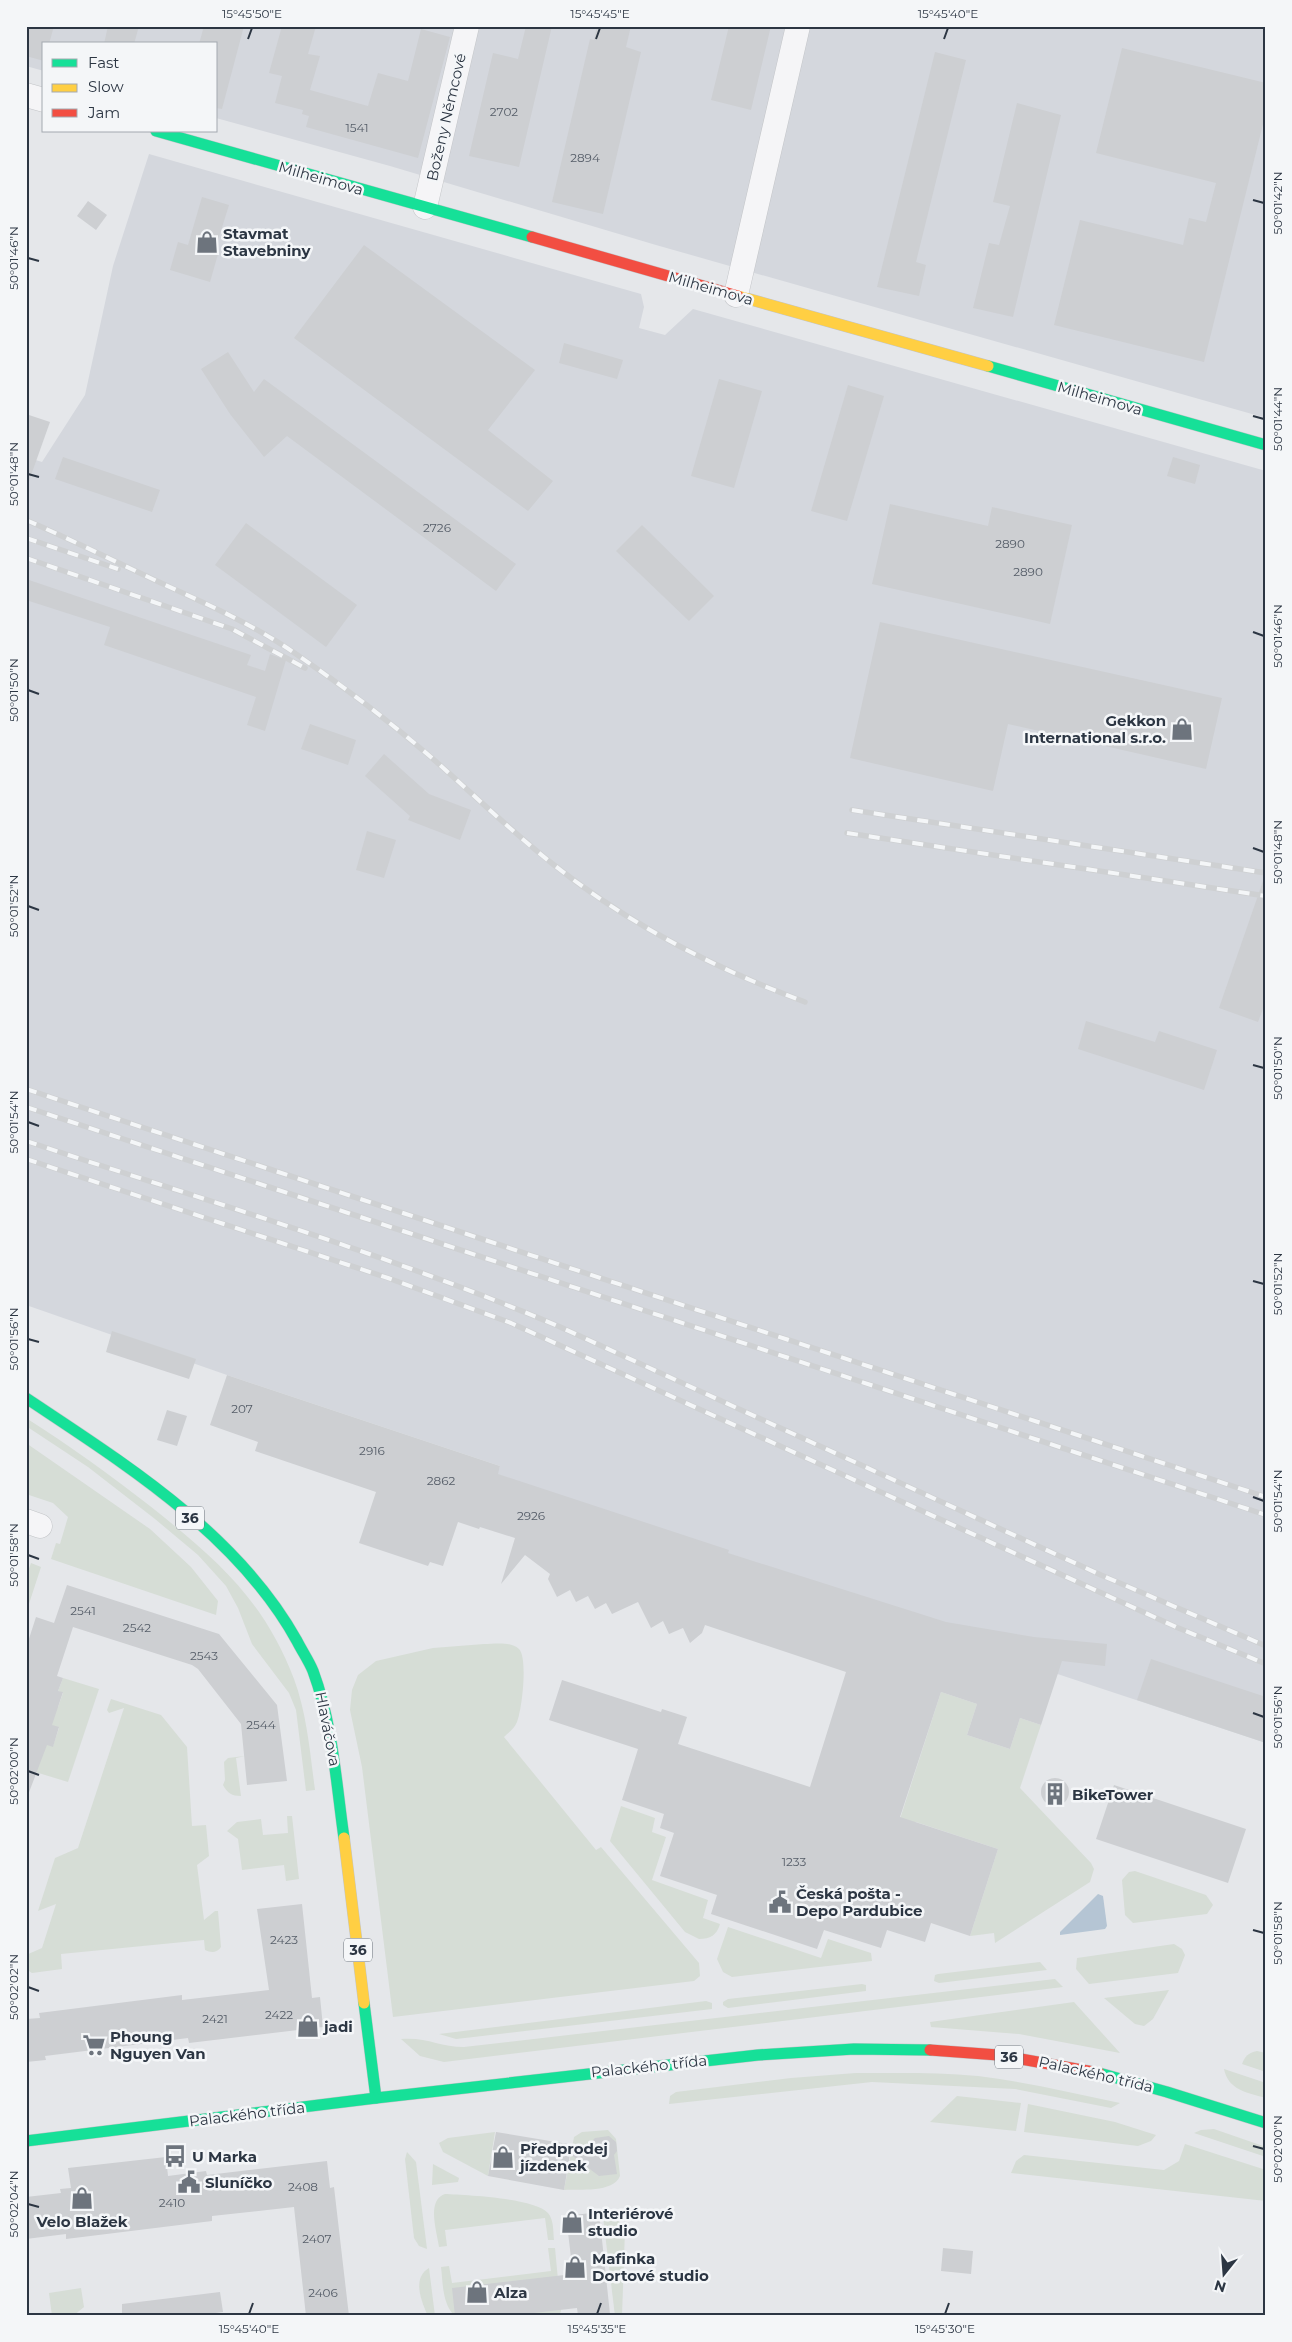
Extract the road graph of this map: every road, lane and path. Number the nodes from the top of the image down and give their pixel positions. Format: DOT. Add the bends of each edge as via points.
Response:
graph roads {
  1 [pos="467,26"];
  2 [pos="798,26"];
  3 [pos="26,95"];
  4 [pos="42,99"];
  5 [pos="159,132"];
  6 [pos="424,208"];
  7 [pos="736,295"];
  8 [pos="1266,445"];
  9 [pos="26,1398"];
  10 [pos="376,2098"];
  11 [pos="1266,2123"];
  12 [pos="26,2141"];
  1 -- 6 [label="street, Boženy Němcové"];
  2 -- 7 [label="street"];
  3 -- 4 [label="street"];
  5 -- 6 [label="main road, Milheimova"];
  6 -- 7 [label="main road, Milheimova"];
  7 -- 8 [label="main road, Milheimova"];
  9 -- 10 [label="main road, Hlaváčova / 36" via="120,1463 208,1533 264,1590 305,1651 329,1722"];
  10 -- 11 [label="main road, Palackého třída / 36" via="684,2061 841,2048 885,2048 998,2055 1092,2071 1145,2084"];
  10 -- 12 [label="main road, Palackého třída"];
}
